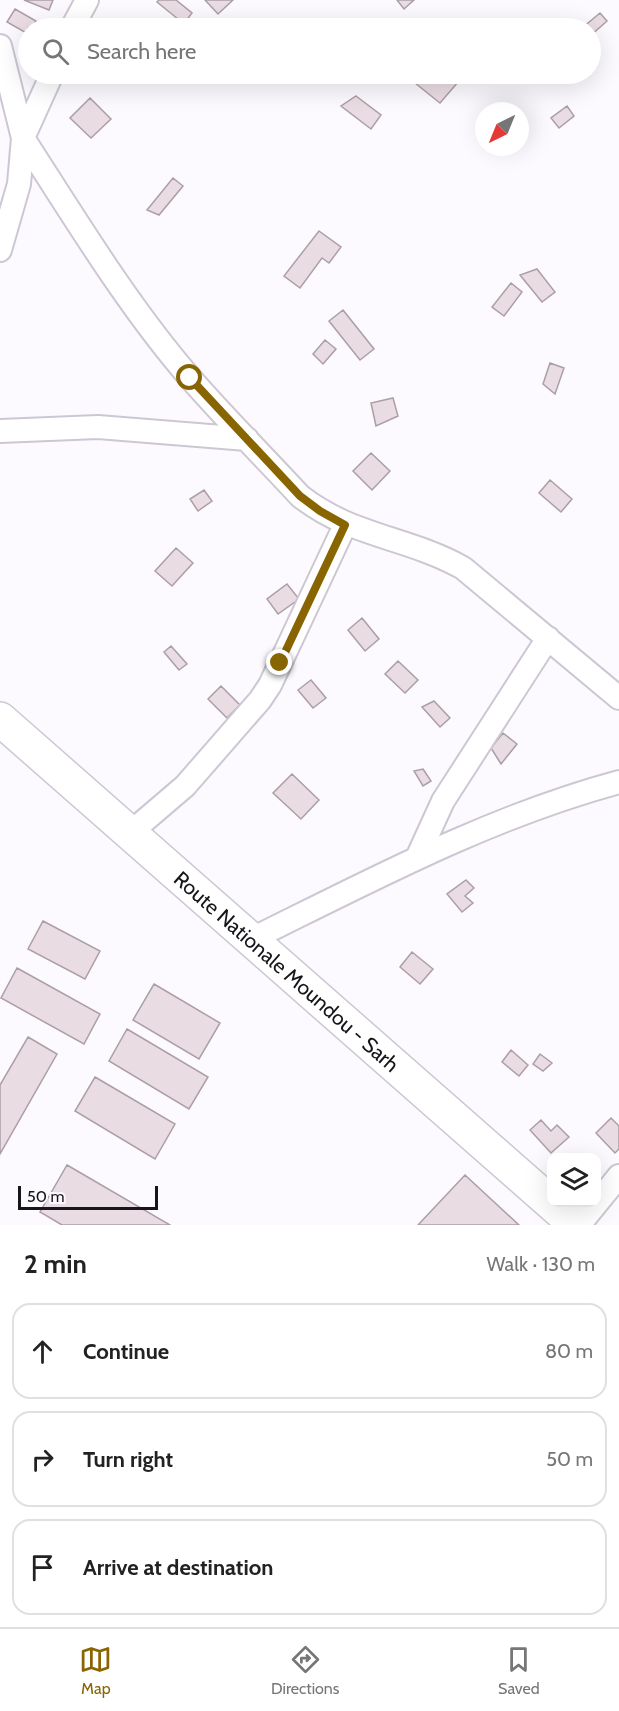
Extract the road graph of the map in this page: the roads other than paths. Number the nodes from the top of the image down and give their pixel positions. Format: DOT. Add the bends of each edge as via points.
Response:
graph roads {
  1 [pos="87,0"];
  2 [pos="77,18"];
  3 [pos="0,46"];
  4 [pos="47,84"];
  5 [pos="23,138"];
  6 [pos="0,250"];
  7 [pos="0,431"];
  8 [pos="247,439"];
  9 [pos="345,525"];
  10 [pos="548,638"];
  11 [pos="619,698"];
  12 [pos="0,719"];
  13 [pos="619,782"];
  14 [pos="130,833"];
  15 [pos="417,858"];
  16 [pos="250,940"];
  17 [pos="619,1176"];
  18 [pos="577,1225"];
  1 -- 2 [label="street"];
  3 -- 5 [label="street"];
  4 -- 5 [label="street"];
  5 -- 6 [label="street" via="20,184"];
  5 -- 8 [label="street" via="153,330 190,378"];
  7 -- 8 [label="street" via="98,427"];
  8 -- 9 [label="street" via="300,496"];
  9 -- 10 [label="street" via="448,560 482,582"];
  9 -- 14 [label="street" via="260,700 184,786"];
  10 -- 11 [label="street"];
  10 -- 15 [label="street" via="443,801"];
  12 -- 14 [label="highway, Route Nationale Moundou - Sarh"];
  13 -- 15 [label="street" via="560,798"];
  14 -- 16 [label="highway, Route Nationale Moundou - Sarh"];
  15 -- 16 [label="street"];
  16 -- 18 [label="highway, Route Nationale Moundou - Sarh"];
  17 -- 18 [label="street"];
}
